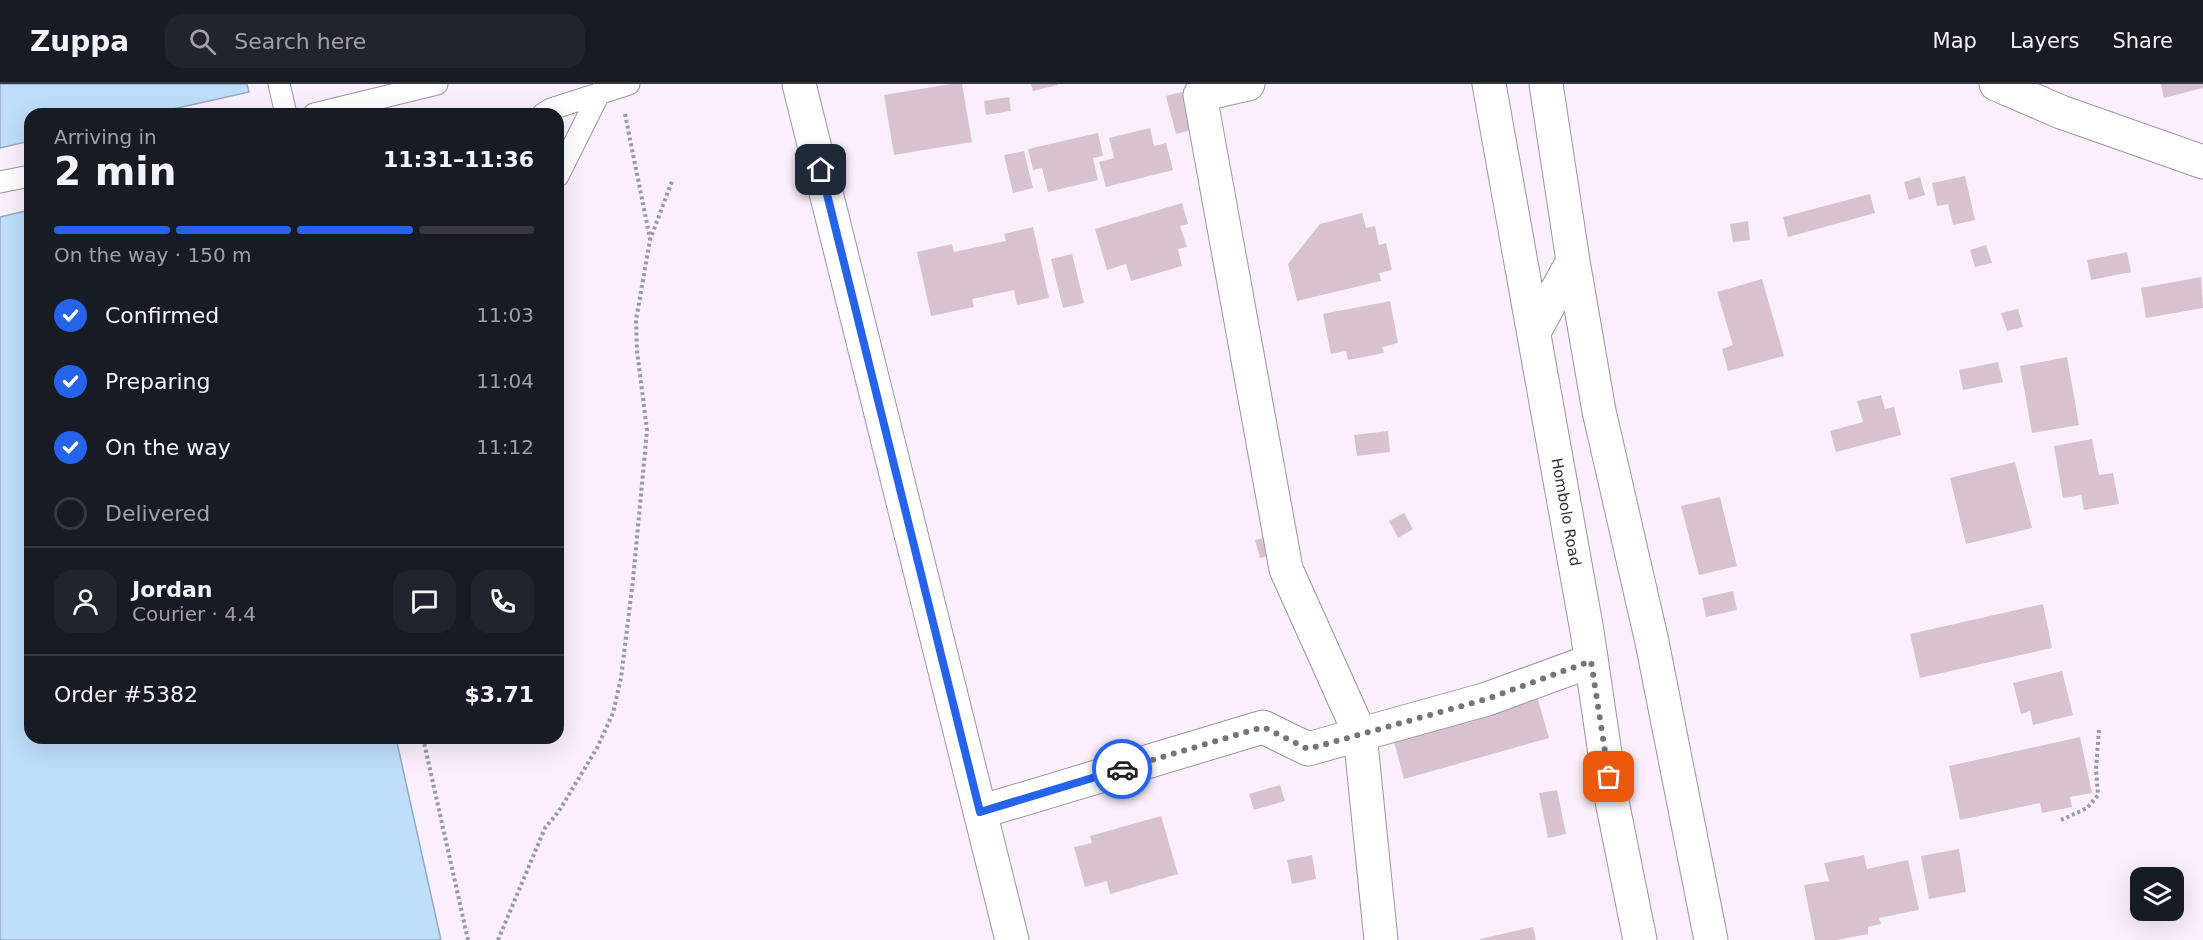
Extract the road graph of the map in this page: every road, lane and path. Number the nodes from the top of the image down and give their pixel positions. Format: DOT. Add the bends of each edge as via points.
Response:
graph roads {
  1 [pos="279,84"];
  2 [pos="437,84"];
  3 [pos="799,84"];
  4 [pos="1248,84"];
  5 [pos="1489,84"];
  6 [pos="1546,84"];
  7 [pos="1996,84"];
  8 [pos="616,88"];
  9 [pos="285,108"];
  10 [pos="339,108"];
  11 [pos="554,108"];
  12 [pos="2203,162"];
  13 [pos="564,167"];
  14 [pos="24,177"];
  15 [pos="672,181"];
  16 [pos="0,182"];
  17 [pos="650,240"];
  18 [pos="1573,261"];
  19 [pos="1534,332"];
  20 [pos="1591,661"];
  21 [pos="2098,729"];
  22 [pos="1360,734"];
  23 [pos="424,744"];
  24 [pos="980,812"];
  25 [pos="2061,820"];
  26 [pos="468,940"];
  27 [pos="498,940"];
  28 [pos="1012,940"];
  29 [pos="1381,940"];
  30 [pos="1640,940"];
  31 [pos="1711,940"];
  1 -- 9 [label="lane"];
  2 -- 10 [label="lane"];
  3 -- 24 [label="street"];
  4 -- 22 [label="street" via="1200,94 1286,569"];
  5 -- 19 [label="street, Hombolo Road"];
  6 -- 18 [label="street"];
  7 -- 12 [label="street" via="2061,112"];
  8 -- 11 [label="lane"];
  8 -- 13 [label="lane"];
  8 -- 17 [label="path"];
  14 -- 16 [label="lane"];
  15 -- 17 [label="path"];
  17 -- 27 [label="path" via="636,320 647,438 621,678 613,713 597,748 545,828"];
  18 -- 19 [label="street"];
  18 -- 31 [label="street" via="1599,411 1652,642"];
  19 -- 20 [label="street, Hombolo Road"];
  20 -- 22 [label="street" via="1487,699"];
  20 -- 30 [label="street, Hombolo Road" via="1612,801"];
  21 -- 25 [label="path" via="2098,795 2087,808"];
  22 -- 24 [label="street" via="1308,749 1263,727"];
  22 -- 29 [label="street"];
  23 -- 26 [label="path"];
  24 -- 28 [label="street"];
}
